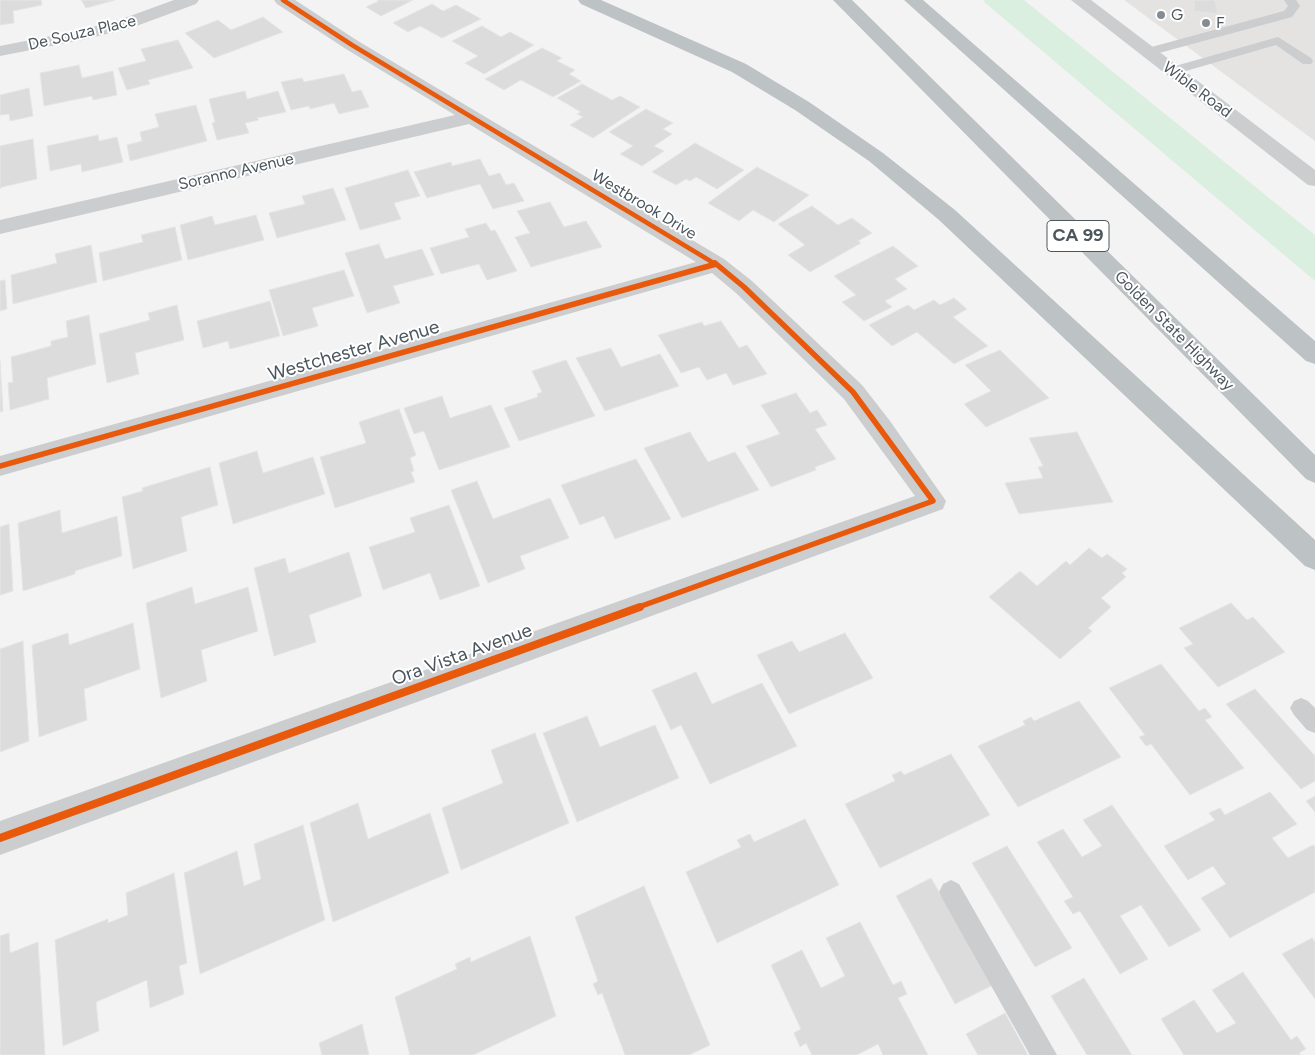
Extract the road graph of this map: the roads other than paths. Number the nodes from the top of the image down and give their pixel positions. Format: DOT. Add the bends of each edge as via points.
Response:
graph roads {
  1 [pos="190,0"];
  2 [pos="282,0"];
  3 [pos="587,0"];
  4 [pos="842,0"];
  5 [pos="913,0"];
  6 [pos="1290,0"];
  7 [pos="1085,1"];
  8 [pos="0,51"];
  9 [pos="1148,52"];
  10 [pos="1307,61"];
  11 [pos="1172,71"];
  12 [pos="473,117"];
  13 [pos="1315,180"];
  14 [pos="0,226"];
  15 [pos="716,264"];
  16 [pos="1315,355"];
  17 [pos="0,466"];
  18 [pos="1315,472"];
  19 [pos="933,501"];
  20 [pos="1315,558"];
  21 [pos="0,838"];
  22 [pos="951,892"];
  23 [pos="1044,1055"];
  1 -- 8 [label="street, De Souza Place" via="82,36"];
  2 -- 12 [label="street, Westbrook Drive"];
  3 -- 20 [label="highway" via="738,68 802,106 876,157 947,215"];
  4 -- 18 [label="highway, Golden State Highway / CA 99"];
  5 -- 16 [label="highway"];
  6 -- 9 [label="lane" via="1294,6 1288,14"];
  7 -- 9 [label="street, Wible Road"];
  9 -- 11 [label="street, Wible Road"];
  10 -- 11 [label="lane" via="1278,41"];
  11 -- 13 [label="street, Wible Road"];
  12 -- 14 [label="street, Soranno Avenue"];
  12 -- 15 [label="street, Westbrook Drive"];
  15 -- 17 [label="street, Westchester Avenue"];
  15 -- 19 [label="street, Westbrook Drive" via="853,392"];
  19 -- 21 [label="street, Ora Vista Avenue"];
  22 -- 23 [label="lane"];
}
